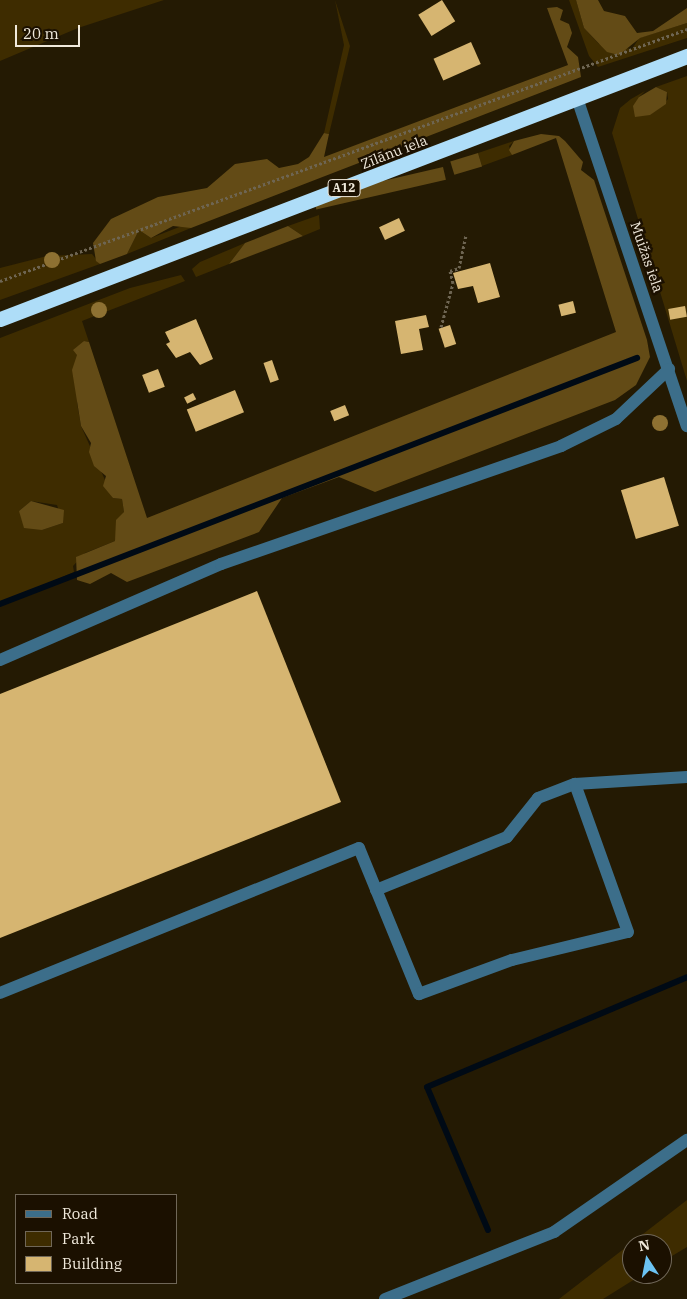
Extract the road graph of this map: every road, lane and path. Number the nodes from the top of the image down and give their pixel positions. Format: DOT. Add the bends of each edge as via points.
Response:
graph roads {
  1 [pos="687,29"];
  2 [pos="687,56"];
  3 [pos="577,98"];
  4 [pos="466,236"];
  5 [pos="0,281"];
  6 [pos="0,319"];
  7 [pos="441,327"];
  8 [pos="669,369"];
  9 [pos="687,426"];
  10 [pos="0,660"];
  11 [pos="687,777"];
  12 [pos="575,784"];
  13 [pos="376,890"];
  14 [pos="0,993"];
  15 [pos="687,1140"];
  16 [pos="385,1299"];
  1 -- 5 [label="path"];
  2 -- 3 [label="highway, Zīlānu iela / A12"];
  3 -- 6 [label="highway, Zīlānu iela / A12"];
  3 -- 8 [label="street, Muižas iela"];
  4 -- 7 [label="path" via="459,268 450,271 453,283"];
  8 -- 9 [label="street, Muižas iela"];
  8 -- 10 [label="street" via="616,419 561,446 221,564"];
  11 -- 12 [label="street"];
  12 -- 13 [label="street" via="538,798 507,837"];
  12 -- 13 [label="street" via="628,932 512,960 419,994"];
  13 -- 14 [label="street" via="359,848"];
  15 -- 16 [label="street" via="554,1232"];
}
